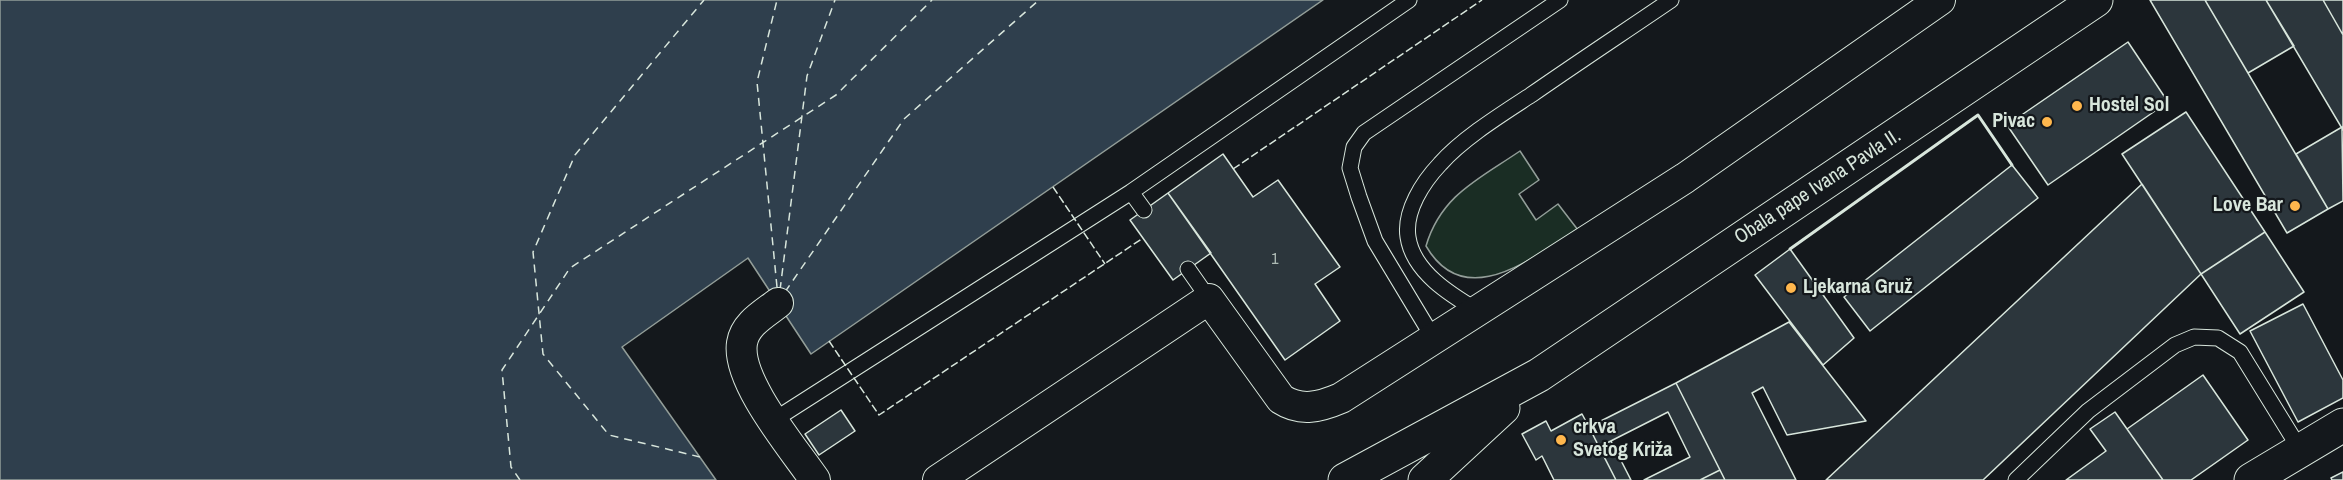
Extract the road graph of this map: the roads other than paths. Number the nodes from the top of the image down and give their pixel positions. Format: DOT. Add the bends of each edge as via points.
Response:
graph roads {
  1 [pos="1409,0"];
  2 [pos="1560,0"];
  3 [pos="1671,0"];
  4 [pos="1940,0"];
  5 [pos="2096,0"];
  6 [pos="1131,192"];
  7 [pos="1144,210"];
  8 [pos="1188,270"];
  9 [pos="1209,299"];
  10 [pos="778,303"];
  11 [pos="1478,311"];
  12 [pos="1434,339"];
  13 [pos="1539,375"];
  14 [pos="774,420"];
  15 [pos="2343,425"];
  16 [pos="2301,451"];
  17 [pos="815,480"];
  18 [pos="938,480"];
  19 [pos="1345,480"];
  20 [pos="1425,480"];
  21 [pos="2016,480"];
  22 [pos="2251,480"];
  1 -- 6 [label="lane"];
  2 -- 12 [label="lane" via="1364,133 1354,147 1350,168 1376,241"];
  3 -- 11 [label="lane" via="1497,117 1440,163 1421,189 1410,215 1408,237 1415,256 1448,293"];
  4 -- 11 [label="street" via="1685,178"];
  5 -- 13 [label="main road, Obala pape Ivana Pavla II."];
  6 -- 7 [label="lane"];
  6 -- 14 [label="lane"];
  8 -- 9 [label="lane"];
  9 -- 12 [label="street" via="1281,399 1305,408 1341,398"];
  9 -- 18 [label="street"];
  10 -- 14 [label="street" via="751,325 742,344 746,372"];
  11 -- 12 [label="street"];
  13 -- 19 [label="main road"];
  13 -- 20 [label="main road"];
  14 -- 17 [label="street"];
  15 -- 16 [label="main road"];
  16 -- 21 [label="lane" via="2240,352 2218,338 2194,337 2175,345 2088,411"];
  16 -- 22 [label="main road"];
}
